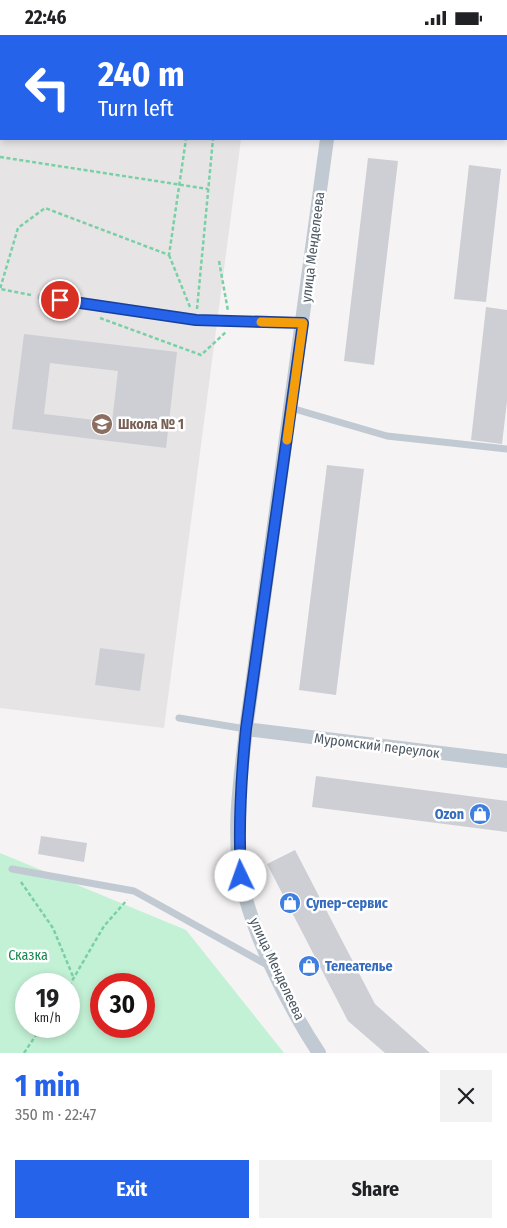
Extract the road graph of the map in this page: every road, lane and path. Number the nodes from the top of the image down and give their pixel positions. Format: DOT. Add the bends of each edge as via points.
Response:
graph roads {
  1 [pos="186,140"];
  2 [pos="213,140"];
  3 [pos="326,140"];
  4 [pos="0,157"];
  5 [pos="178,184"];
  6 [pos="208,189"];
  7 [pos="169,255"];
  8 [pos="41,297"];
  9 [pos="196,320"];
  10 [pos="303,323"];
  11 [pos="291,408"];
  12 [pos="507,449"];
  13 [pos="179,718"];
  14 [pos="246,729"];
  15 [pos="507,761"];
  16 [pos="12,869"];
  17 [pos="134,891"];
  18 [pos="274,968"];
  19 [pos="72,973"];
  20 [pos="77,973"];
  21 [pos="34,1038"];
  22 [pos="24,1053"];
  23 [pos="319,1053"];
  1 -- 5 [label="path"];
  2 -- 6 [label="path"];
  3 -- 10 [label="street, улица Менделеева"];
  4 -- 5 [label="path"];
  5 -- 6 [label="path"];
  5 -- 7 [label="path"];
  6 -- 9 [label="path"];
  7 -- 8 [label="path" via="45,208 18,228 0,289"];
  7 -- 9 [label="path"];
  8 -- 9 [label="lane"];
  9 -- 10 [label="lane"];
  10 -- 11 [label="street, улица Менделеева"];
  11 -- 12 [label="lane" via="387,436"];
  11 -- 14 [label="street, улица Менделеева"];
  13 -- 14 [label="lane"];
  14 -- 15 [label="street, Муромский переулок"];
  14 -- 18 [label="street, улица Менделеева" via="238,841 241,876 254,925"];
  16 -- 17 [label="lane"];
  16 -- 19 [label="path" via="53,928"];
  17 -- 18 [label="lane"];
  17 -- 20 [label="path" via="104,926"];
  18 -- 23 [label="street, улица Менделеева"];
  21 -- 22 [label="path"];
}
